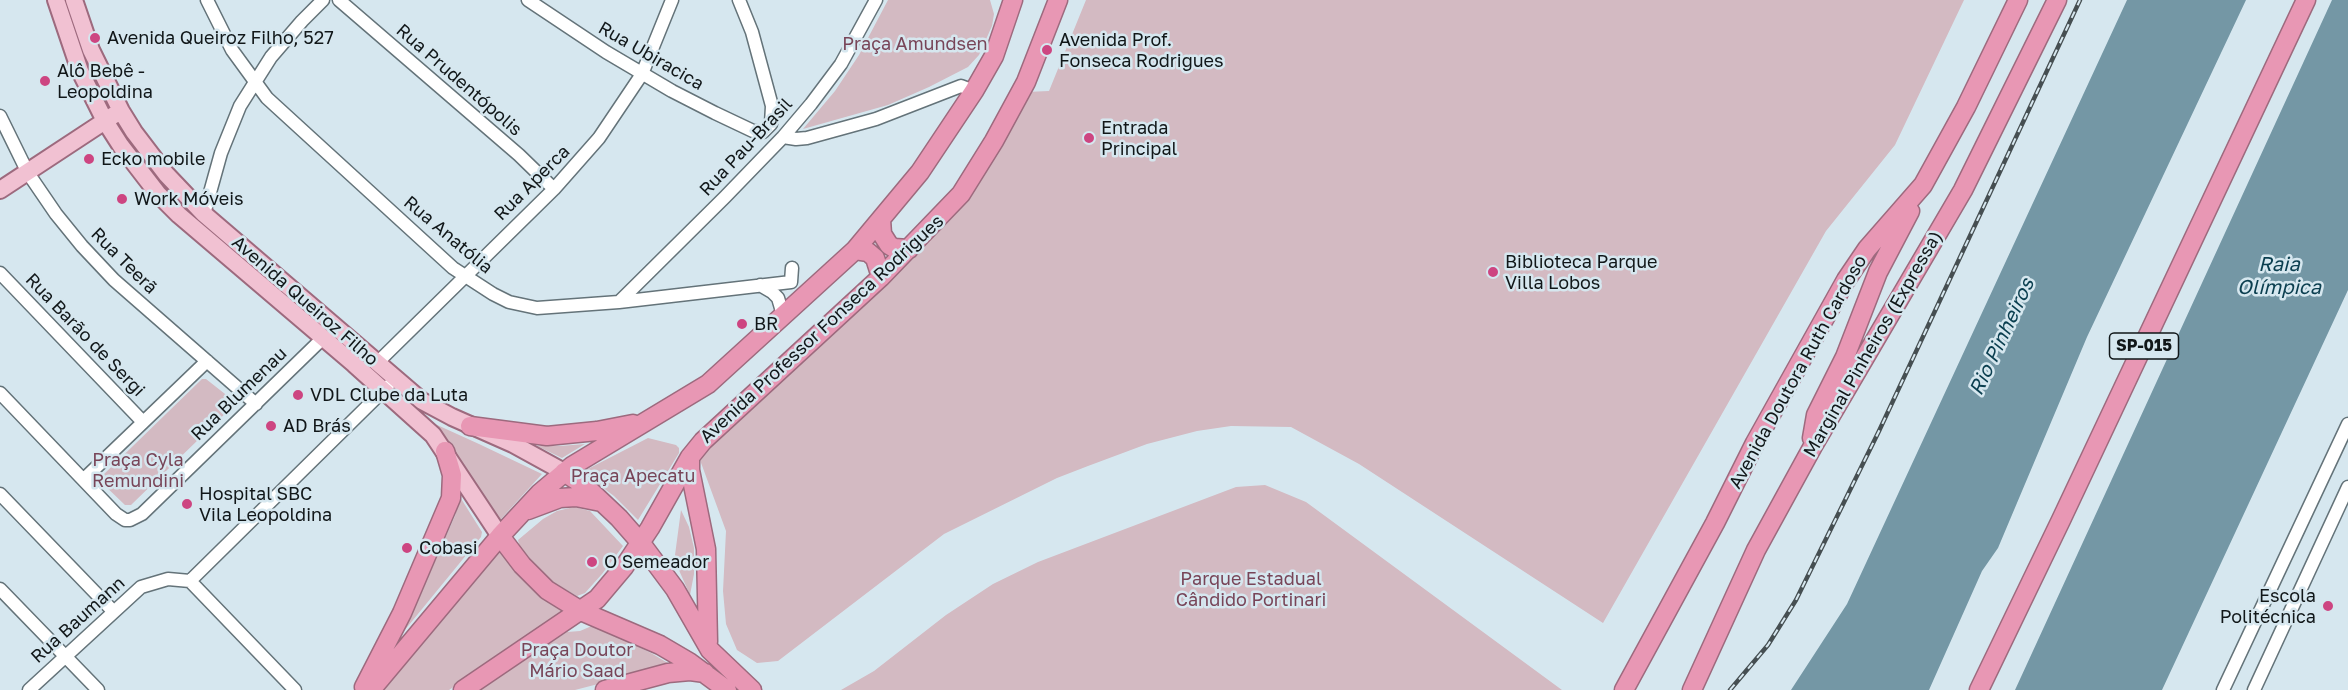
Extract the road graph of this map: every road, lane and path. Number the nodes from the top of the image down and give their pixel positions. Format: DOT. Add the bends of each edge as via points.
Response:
graph roads {
  1 [pos="56,0"];
  2 [pos="74,0"];
  3 [pos="207,0"];
  4 [pos="323,0"];
  5 [pos="339,0"];
  6 [pos="528,0"];
  7 [pos="672,0"];
  8 [pos="740,0"];
  9 [pos="876,0"];
  10 [pos="1013,0"];
  11 [pos="1058,0"];
  12 [pos="2018,0"];
  13 [pos="2057,0"];
  14 [pos="2306,0"];
  15 [pos="642,74"];
  16 [pos="254,81"];
  17 [pos="974,91"];
  18 [pos="121,111"];
  19 [pos="0,116"];
  20 [pos="105,121"];
  21 [pos="783,137"];
  22 [pos="28,173"];
  23 [pos="1923,185"];
  24 [pos="554,189"];
  25 [pos="0,190"];
  26 [pos="204,214"];
  27 [pos="881,219"];
  28 [pos="909,249"];
  29 [pos="855,250"];
  30 [pos="792,268"];
  31 [pos="0,273"];
  32 [pos="463,276"];
  33 [pos="881,277"];
  34 [pos="760,285"];
  35 [pos="619,302"];
  36 [pos="783,315"];
  37 [pos="323,338"];
  38 [pos="207,361"];
  39 [pos="377,363"];
  40 [pos="390,384"];
  41 [pos="0,393"];
  42 [pos="256,404"];
  43 [pos="646,421"];
  44 [pos="143,422"];
  45 [pos="2348,424"];
  46 [pos="470,426"];
  47 [pos="1813,446"];
  48 [pos="445,451"];
  49 [pos="690,457"];
  50 [pos="564,472"];
  51 [pos="84,479"];
  52 [pos="2348,487"];
  53 [pos="0,494"];
  54 [pos="601,501"];
  55 [pos="522,512"];
  56 [pos="500,536"];
  57 [pos="640,542"];
  58 [pos="190,580"];
  59 [pos="0,590"];
  60 [pos="113,610"];
  61 [pos="581,611"];
  62 [pos="710,650"];
  63 [pos="64,655"];
  64 [pos="705,673"];
  65 [pos="29,690"];
  66 [pos="98,690"];
  67 [pos="295,690"];
  68 [pos="363,690"];
  69 [pos="371,690"];
  70 [pos="462,690"];
  71 [pos="605,690"];
  72 [pos="727,690"];
  73 [pos="752,690"];
  74 [pos="1624,690"];
  75 [pos="1692,690"];
  76 [pos="1979,690"];
  77 [pos="2223,690"];
  78 [pos="2254,690"];
  1 -- 20 [label="main road, Avenida Queiroz Filho" via="80,70"];
  2 -- 18 [label="main road, Avenida Queiroz Filho" via="91,50"];
  3 -- 16 [label="street, Rua Anatólia" via="220,31"];
  4 -- 16 [label="street" via="285,38"];
  5 -- 24 [label="street, Rua Prudentópolis"];
  6 -- 15 [label="street, Rua Ubiracica"];
  7 -- 15 [label="street, Rua Aperca"];
  8 -- 15 [label="street, Rua Ubiracica" via="772,106 771,124 763,132 715,113"];
  9 -- 21 [label="street, Rua Pau-Brasil" via="841,64"];
  10 -- 17 [label="highway, Avenida Professor Fonseca Rodrigues" via="994,56"];
  11 -- 28 [label="highway, Avenida Professor Fonseca Rodrigues" via="1026,82 994,141 961,194"];
  12 -- 23 [label="highway, Avenida Doutora Ruth Cardoso"];
  13 -- 47 [label="highway, Marginal Pinheiros (Expressa)" via="1964,189"];
  14 -- 76 [label="highway, SP-015"];
  15 -- 24 [label="street, Rua Aperca" via="599,138"];
  16 -- 26 [label="street" via="221,153"];
  16 -- 32 [label="street, Rua Anatólia" via="293,124"];
  17 -- 21 [label="street" via="961,86 865,122 807,138"];
  17 -- 27 [label="highway, Avenida Professor Fonseca Rodrigues" via="920,172"];
  18 -- 20 [label="main road"];
  18 -- 26 [label="main road, Avenida Queiroz Filho" via="166,174"];
  19 -- 22 [label="street, Rua Teerã"];
  20 -- 22 [label="main road"];
  20 -- 37 [label="main road, Avenida Queiroz Filho" via="139,171 178,215"];
  21 -- 35 [label="street, Rua Pau-Brasil"];
  22 -- 25 [label="main road"];
  22 -- 38 [label="street, Rua Teerã" via="56,214 103,269"];
  23 -- 47 [label="highway" via="1878,273 1845,357 1816,416"];
  23 -- 74 [label="highway, Avenida Doutora Ruth Cardoso" via="1846,280"];
  24 -- 32 [label="street, Rua Aperca"];
  26 -- 39 [label="main road, Avenida Queiroz Filho"];
  27 -- 28 [label="highway" via="882,234 889,245"];
  27 -- 29 [label="highway, Avenida Professor Fonseca Rodrigues"];
  28 -- 33 [label="highway, Avenida Professor Fonseca Rodrigues"];
  29 -- 33 [label="highway" via="875,258"];
  29 -- 36 [label="highway, Avenida Professor Fonseca Rodrigues"];
  30 -- 34 [label="street, Rua Anatólia" via="790,282"];
  31 -- 44 [label="street, Rua Barão de Sergi"];
  32 -- 35 [label="street, Rua Anatólia" via="493,294 526,306 556,308"];
  32 -- 39 [label="street, Rua Aperca"];
  33 -- 49 [label="highway, Avenida Professor Fonseca Rodrigues"];
  34 -- 35 [label="street, Rua Anatólia"];
  34 -- 36 [label="street" via="778,298"];
  36 -- 43 [label="highway, Avenida Professor Fonseca Rodrigues" via="708,384"];
  37 -- 40 [label="main road, Avenida Queiroz Filho"];
  37 -- 42 [label="street, Rua Blumenau"];
  38 -- 42 [label="street, Rua Teerã"];
  38 -- 44 [label="street"];
  39 -- 40 [label="main road, Avenida Queiroz Filho"];
  40 -- 46 [label="main road, Avenida Queiroz Filho"];
  40 -- 48 [label="main road, Avenida Queiroz Filho"];
  40 -- 58 [label="street"];
  41 -- 51 [label="street, Rua Blumenau"];
  42 -- 51 [label="street, Rua Blumenau" via="135,519 120,518"];
  43 -- 46 [label="highway" via="547,436"];
  43 -- 50 [label="highway, Avenida Professor Fonseca Rodrigues"];
  44 -- 51 [label="street"];
  45 -- 77 [label="street"];
  46 -- 50 [label="main road, Avenida Queiroz Filho"];
  47 -- 75 [label="highway, Marginal Pinheiros (Expressa)" via="1756,549"];
  48 -- 56 [label="main road, Avenida Queiroz Filho"];
  48 -- 68 [label="highway" via="452,475 451,498 402,613"];
  49 -- 57 [label="highway, Avenida Professor Fonseca Rodrigues"];
  49 -- 62 [label="highway" via="705,541"];
  50 -- 54 [label="highway, Avenida Queiroz Filho"];
  50 -- 55 [label="highway, Avenida Professor Fonseca Rodrigues"];
  52 -- 78 [label="street"];
  53 -- 60 [label="street"];
  54 -- 55 [label="highway" via="560,498"];
  54 -- 57 [label="highway, Avenida Queiroz Filho"];
  55 -- 56 [label="highway, Avenida Professor Fonseca Rodrigues"];
  56 -- 61 [label="highway, Avenida Queiroz Filho" via="534,578"];
  56 -- 69 [label="highway, Avenida Professor Fonseca Rodrigues"];
  57 -- 61 [label="highway, Avenida Professor Fonseca Rodrigues" via="611,583"];
  57 -- 62 [label="highway, Avenida Queiroz Filho" via="675,589"];
  58 -- 60 [label="street, Rua Baumann" via="147,584"];
  58 -- 67 [label="street"];
  59 -- 63 [label="street"];
  60 -- 63 [label="street, Rua Baumann"];
  61 -- 64 [label="highway, Avenida Queiroz Filho" via="660,645"];
  61 -- 70 [label="highway, Avenida Professor Fonseca Rodrigues"];
  62 -- 73 [label="highway, Avenida Queiroz Filho"];
  63 -- 65 [label="street, Rua Baumann"];
  63 -- 66 [label="street"];
  64 -- 71 [label="highway" via="668,673"];
  64 -- 72 [label="highway, Avenida Queiroz Filho"];
}
